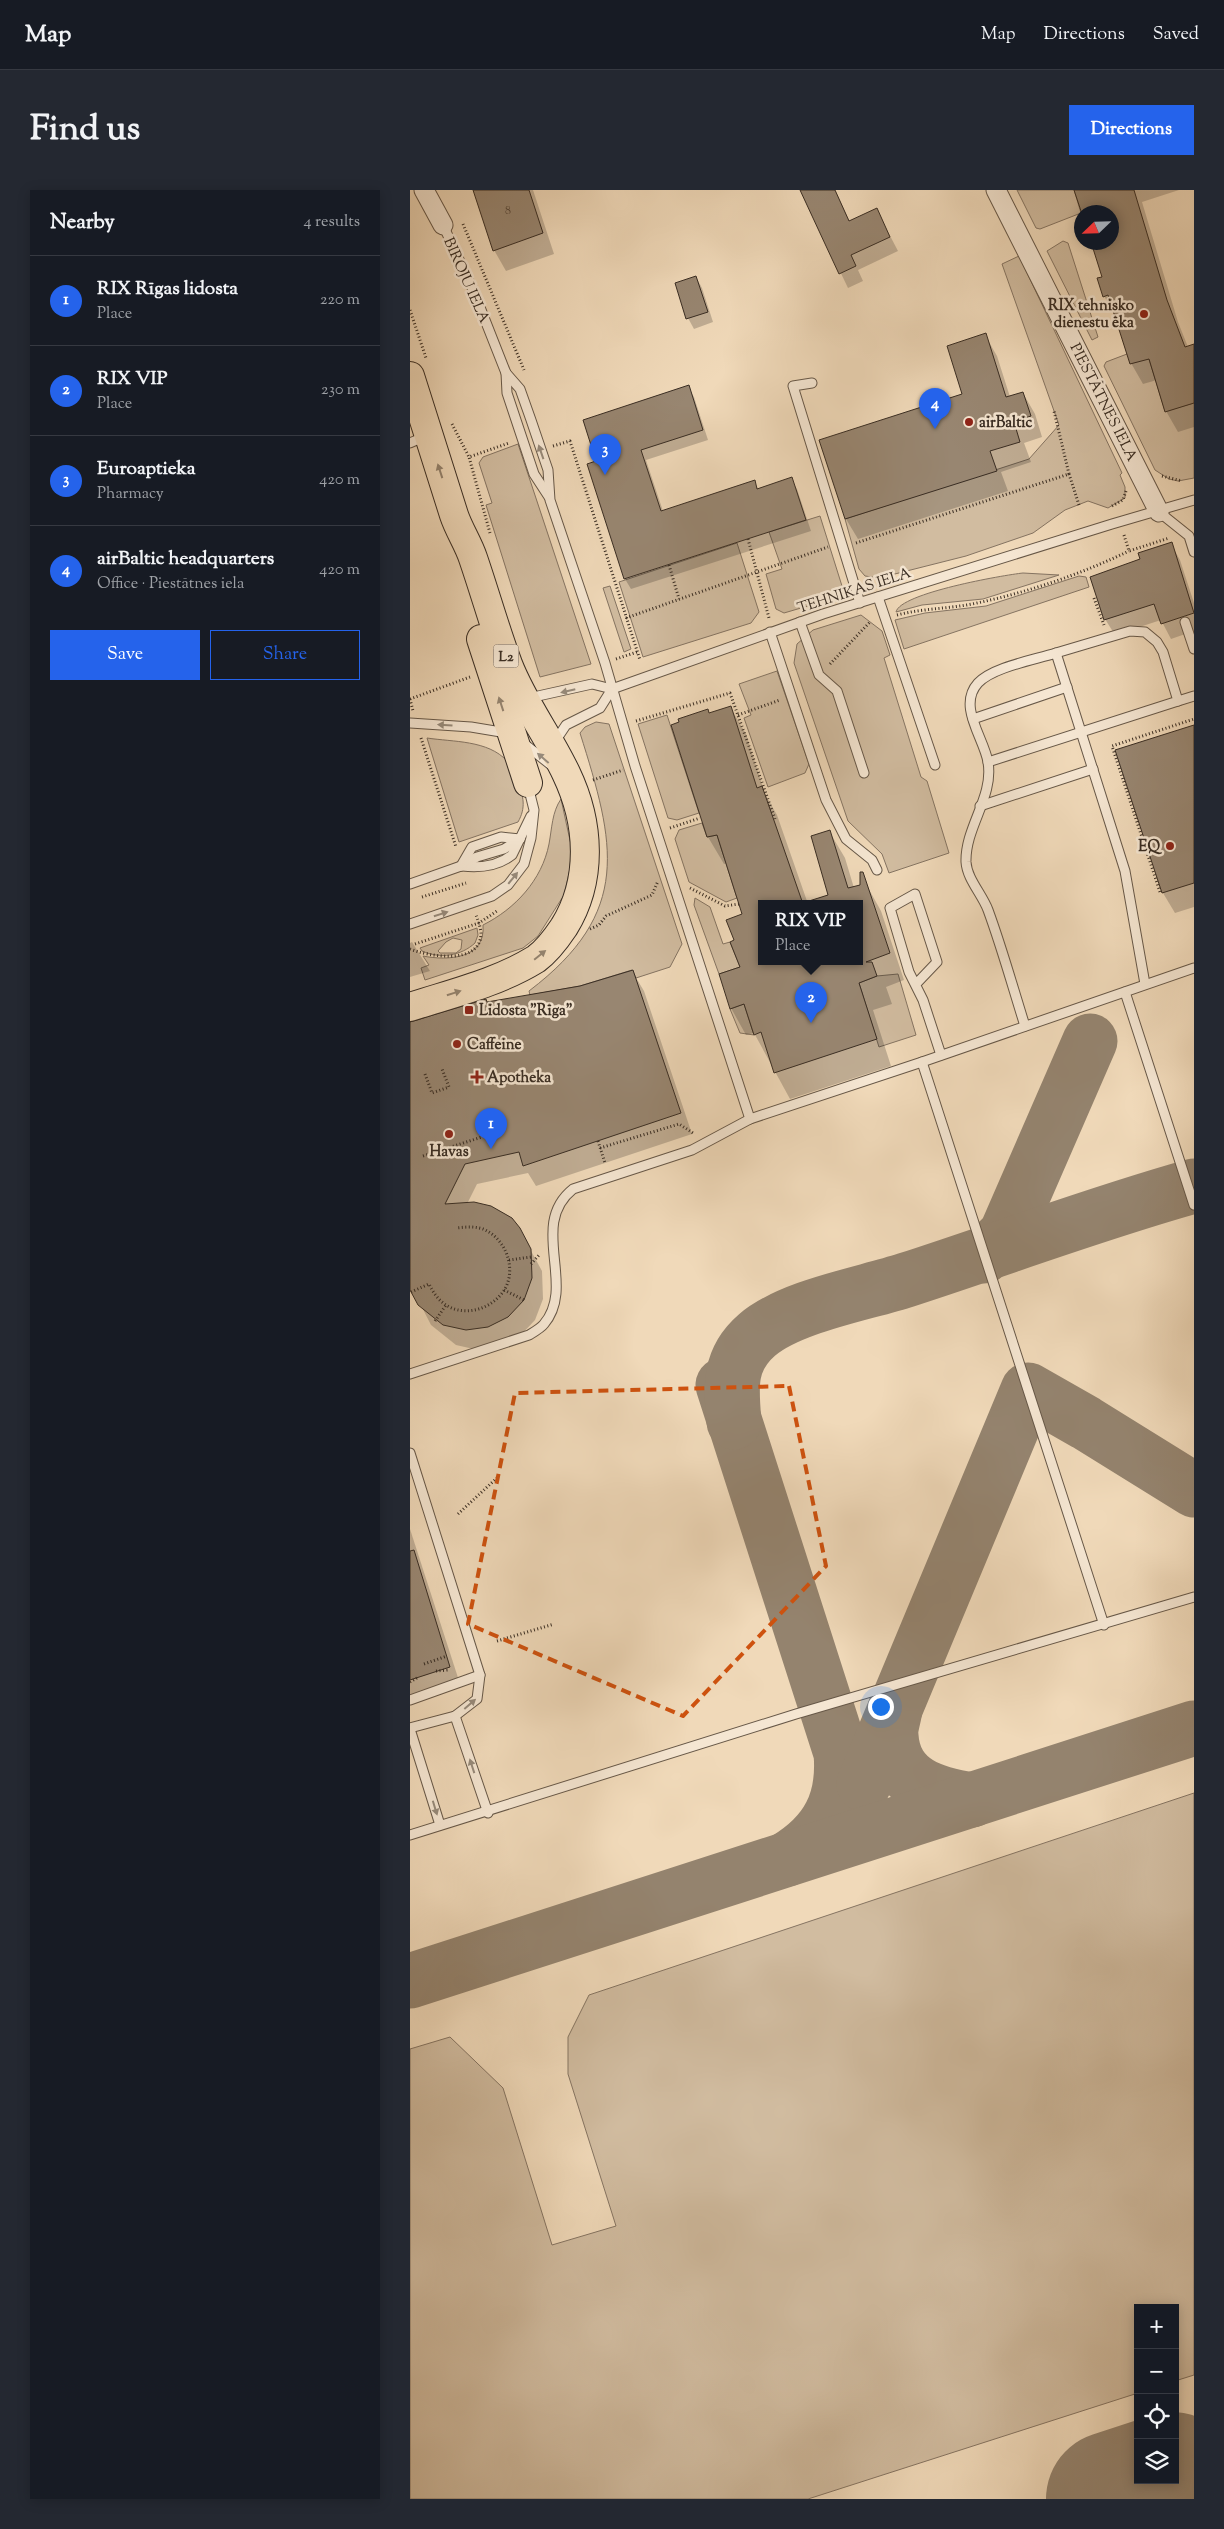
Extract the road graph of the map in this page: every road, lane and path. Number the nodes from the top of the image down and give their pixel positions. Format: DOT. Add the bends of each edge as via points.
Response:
graph roads {
  1 [pos="424,190"];
  2 [pos="996,190"];
  3 [pos="443,225"];
  4 [pos="506,372"];
  5 [pos="410,376"];
  6 [pos="812,383"];
  7 [pos="1054,411"];
  8 [pos="419,439"];
  9 [pos="522,439"];
  10 [pos="549,448"];
  11 [pos="1155,470"];
  12 [pos="1069,474"];
  13 [pos="1182,481"];
  14 [pos="1125,487"];
  15 [pos="550,500"];
  16 [pos="1194,500"];
  17 [pos="1080,505"];
  18 [pos="1112,506"];
  19 [pos="1159,512"];
  20 [pos="455,518"];
  21 [pos="1123,532"];
  22 [pos="1189,536"];
  23 [pos="748,539"];
  24 [pos="492,540"];
  25 [pos="843,547"];
  26 [pos="1129,551"];
  27 [pos="1194,552"];
  28 [pos="669,565"];
  29 [pos="757,573"];
  30 [pos="878,597"];
  31 [pos="679,599"];
  32 [pos="860,603"];
  33 [pos="894,616"];
  34 [pos="626,618"];
  35 [pos="800,622"];
  36 [pos="1185,622"];
  37 [pos="770,632"];
  38 [pos="1194,649"];
  39 [pos="1056,653"];
  40 [pos="640,660"];
  41 [pos="450,685"];
  42 [pos="1067,687"];
  43 [pos="612,689"];
  44 [pos="792,696"];
  45 [pos="1194,696"];
  46 [pos="410,699"];
  47 [pos="523,699"];
  48 [pos="1178,700"];
  49 [pos="738,714"];
  50 [pos="973,719"];
  51 [pos="1194,719"];
  52 [pos="414,723"];
  53 [pos="637,730"];
  54 [pos="1081,731"];
  55 [pos="511,734"];
  56 [pos="552,747"];
  57 [pos="988,762"];
  58 [pos="935,764"];
  59 [pos="636,766"];
  60 [pos="1093,769"];
  61 [pos="864,773"];
  62 [pos="528,784"];
  63 [pos="579,784"];
  64 [pos="980,806"];
  65 [pos="534,810"];
  66 [pos="700,818"];
  67 [pos="775,819"];
  68 [pos="666,820"];
  69 [pos="669,829"];
  70 [pos="672,837"];
  71 [pos="520,839"];
  72 [pos="666,860"];
  73 [pos="461,866"];
  74 [pos="878,870"];
  75 [pos="466,883"];
  76 [pos="410,884"];
  77 [pos="687,886"];
  78 [pos="1160,892"];
  79 [pos="418,899"];
  80 [pos="473,904"];
  81 [pos="739,904"];
  82 [pos="410,924"];
  83 [pos="591,928"];
  84 [pos="410,949"];
  85 [pos="1194,968"];
  86 [pos="916,984"];
  87 [pos="1145,984"];
  88 [pos="1125,992"];
  89 [pos="410,1007"];
  90 [pos="1025,1026"];
  91 [pos="941,1056"];
  92 [pos="922,1062"];
  93 [pos="442,1069"];
  94 [pos="426,1074"];
  95 [pos="750,1118"];
  96 [pos="485,1136"];
  97 [pos="707,1142"];
  98 [pos="600,1148"];
  99 [pos="423,1156"];
  100 [pos="1194,1205"];
  101 [pos="456,1228"];
  102 [pos="531,1257"];
  103 [pos="509,1260"];
  104 [pos="504,1290"];
  105 [pos="411,1292"];
  106 [pos="524,1300"];
  107 [pos="446,1305"];
  108 [pos="435,1321"];
  109 [pos="410,1374"];
  110 [pos="410,1453"];
  111 [pos="499,1476"];
  112 [pos="458,1514"];
  113 [pos="1194,1597"];
  114 [pos="554,1624"];
  115 [pos="1104,1625"];
  116 [pos="497,1641"];
  117 [pos="447,1656"];
  118 [pos="424,1664"];
  119 [pos="480,1675"];
  120 [pos="417,1678"];
  121 [pos="410,1682"];
  122 [pos="410,1700"];
  123 [pos="455,1716"];
  124 [pos="410,1728"];
  125 [pos="488,1812"];
  126 [pos="440,1825"];
  127 [pos="410,1835"];
  1 -- 3 [label="street, BIROJU IELA"];
  2 -- 19 [label="street, PIESTĀTNES IELA"];
  3 -- 4 [label="lane, BIROJU IELA"];
  4 -- 9 [label="lane, BIROJU IELA" via="507,393"];
  15 -- 4 [label="lane, BIROJU IELA, one-way" via="548,470 531,420 520,389"];
  5 -- 8 [label="main road, L2"];
  6 -- 25 [label="lane" via="793,386"];
  7 -- 12 [label="path"];
  20 -- 8 [label="main road, L2, one-way"];
  9 -- 15 [label="lane, BIROJU IELA" via="534,474"];
  9 -- 24 [label="path" via="469,457"];
  10 -- 34 [label="path" via="570,441"];
  11 -- 13 [label="path" via="1169,479"];
  12 -- 17 [label="path"];
  12 -- 25 [label="path"];
  14 -- 18 [label="path" via="1125,498"];
  15 -- 43 [label="lane, BIROJU IELA"];
  16 -- 19 [label="lane, TEHNIKAS IELA"];
  19 -- 22 [label="lane, PIESTĀTNES IELA"];
  19 -- 30 [label="lane, TEHNIKAS IELA"];
  20 -- 47 [label="main road, L2" via="472,554"];
  55 -- 20 [label="main road, one-way" via="465,581"];
  21 -- 26 [label="path"];
  22 -- 26 [label="path" via="1168,538"];
  22 -- 27 [label="lane"];
  23 -- 29 [label="path"];
  25 -- 29 [label="path" via="830,546"];
  25 -- 32 [label="lane"];
  26 -- 33 [label="path" via="1092,568 1001,598 919,609"];
  28 -- 31 [label="path"];
  29 -- 31 [label="path"];
  29 -- 37 [label="path" via="768,609"];
  30 -- 32 [label="lane, TEHNIKAS IELA"];
  30 -- 58 [label="lane"];
  31 -- 34 [label="path"];
  32 -- 35 [label="lane, TEHNIKAS IELA"];
  34 -- 40 [label="path"];
  35 -- 37 [label="lane, TEHNIKAS IELA"];
  35 -- 61 [label="lane" via="819,675 837,691"];
  36 -- 38 [label="lane"];
  37 -- 43 [label="lane, TEHNIKAS IELA"];
  37 -- 44 [label="lane"];
  39 -- 42 [label="lane"];
  39 -- 48 [label="lane" via="1130,631 1145,632 1163,652"];
  39 -- 50 [label="lane" via="990,674 978,683 971,694"];
  41 -- 46 [label="path"];
  42 -- 50 [label="lane"];
  42 -- 54 [label="lane"];
  43 -- 47 [label="lane, TEHNIKAS IELA, one-way" via="592,684"];
  43 -- 56 [label="lane" via="600,708 566,725"];
  43 -- 59 [label="lane, BIROJU IELA"];
  44 -- 49 [label="path"];
  44 -- 74 [label="lane" via="826,800 846,839 872,860"];
  45 -- 48 [label="lane"];
  46 -- 52 [label="path"];
  47 -- 56 [label="main road, L2"];
  48 -- 54 [label="lane"];
  49 -- 53 [label="path" via="730,693 634,721"];
  49 -- 67 [label="path"];
  50 -- 57 [label="lane"];
  51 -- 78 [label="path" via="1112,746"];
  55 -- 52 [label="lane, one-way"];
  52 -- 73 [label="path"];
  54 -- 57 [label="lane"];
  54 -- 60 [label="lane"];
  55 -- 62 [label="main road"];
  63 -- 55 [label="lane, one-way"];
  56 -- 63 [label="main road, L2"];
  57 -- 64 [label="lane" via="988,782"];
  59 -- 63 [label="path"];
  59 -- 72 [label="lane, BIROJU IELA"];
  60 -- 64 [label="lane"];
  60 -- 87 [label="lane" via="1125,871"];
  62 -- 65 [label="lane"];
  89 -- 63 [label="main road, one-way" via="498,979 537,958 555,940 580,895 586,864"];
  64 -- 90 [label="lane" via="968,844 966,863 987,908"];
  65 -- 71 [label="lane"];
  80 -- 65 [label="lane, one-way" via="508,885 524,864"];
  66 -- 69 [label="path"];
  68 -- 69 [label="path"];
  69 -- 70 [label="path"];
  71 -- 73 [label="lane" via="500,837 472,847"];
  71 -- 73 [label="lane" via="507,859 479,868"];
  72 -- 83 [label="path" via="652,895 606,916 599,925"];
  72 -- 95 [label="lane, BIROJU IELA"];
  73 -- 75 [label="path"];
  73 -- 76 [label="lane"];
  75 -- 79 [label="path"];
  75 -- 80 [label="path"];
  77 -- 81 [label="path" via="725,906"];
  82 -- 80 [label="lane, one-way"];
  80 -- 84 [label="path" via="481,933 472,950 440,957"];
  85 -- 87 [label="lane"];
  86 -- 86 [label="lane" via="909,972 890,908 915,894 937,962"];
  86 -- 91 [label="lane"];
  87 -- 88 [label="lane"];
  88 -- 90 [label="lane"];
  88 -- 100 [label="lane"];
  90 -- 91 [label="lane"];
  91 -- 92 [label="lane"];
  92 -- 95 [label="lane"];
  92 -- 115 [label="lane"];
  93 -- 94 [label="path" via="449,1087 432,1093"];
  95 -- 97 [label="lane"];
  96 -- 99 [label="path"];
  97 -- 98 [label="path" via="678,1124"];
  97 -- 109 [label="lane" via="692,1150 573,1189 562,1197 553,1219 554,1307 544,1324 529,1335"];
  101 -- 103 [label="path" via="476,1228 495,1236"];
  102 -- 103 [label="path"];
  103 -- 104 [label="path" via="510,1274"];
  104 -- 106 [label="path"];
  104 -- 107 [label="path" via="486,1306 474,1310"];
  105 -- 107 [label="path" via="429,1284"];
  107 -- 108 [label="path"];
  110 -- 119 [label="lane"];
  111 -- 112 [label="path"];
  113 -- 115 [label="lane"];
  114 -- 116 [label="path"];
  115 -- 125 [label="lane" via="796,1714"];
  117 -- 118 [label="path"];
  119 -- 122 [label="lane"];
  123 -- 119 [label="lane, one-way" via="476,1699"];
  120 -- 121 [label="path"];
  123 -- 124 [label="lane"];
  125 -- 123 [label="lane, one-way"];
  124 -- 126 [label="lane, one-way"];
  125 -- 126 [label="lane"];
  126 -- 127 [label="lane"];
}
